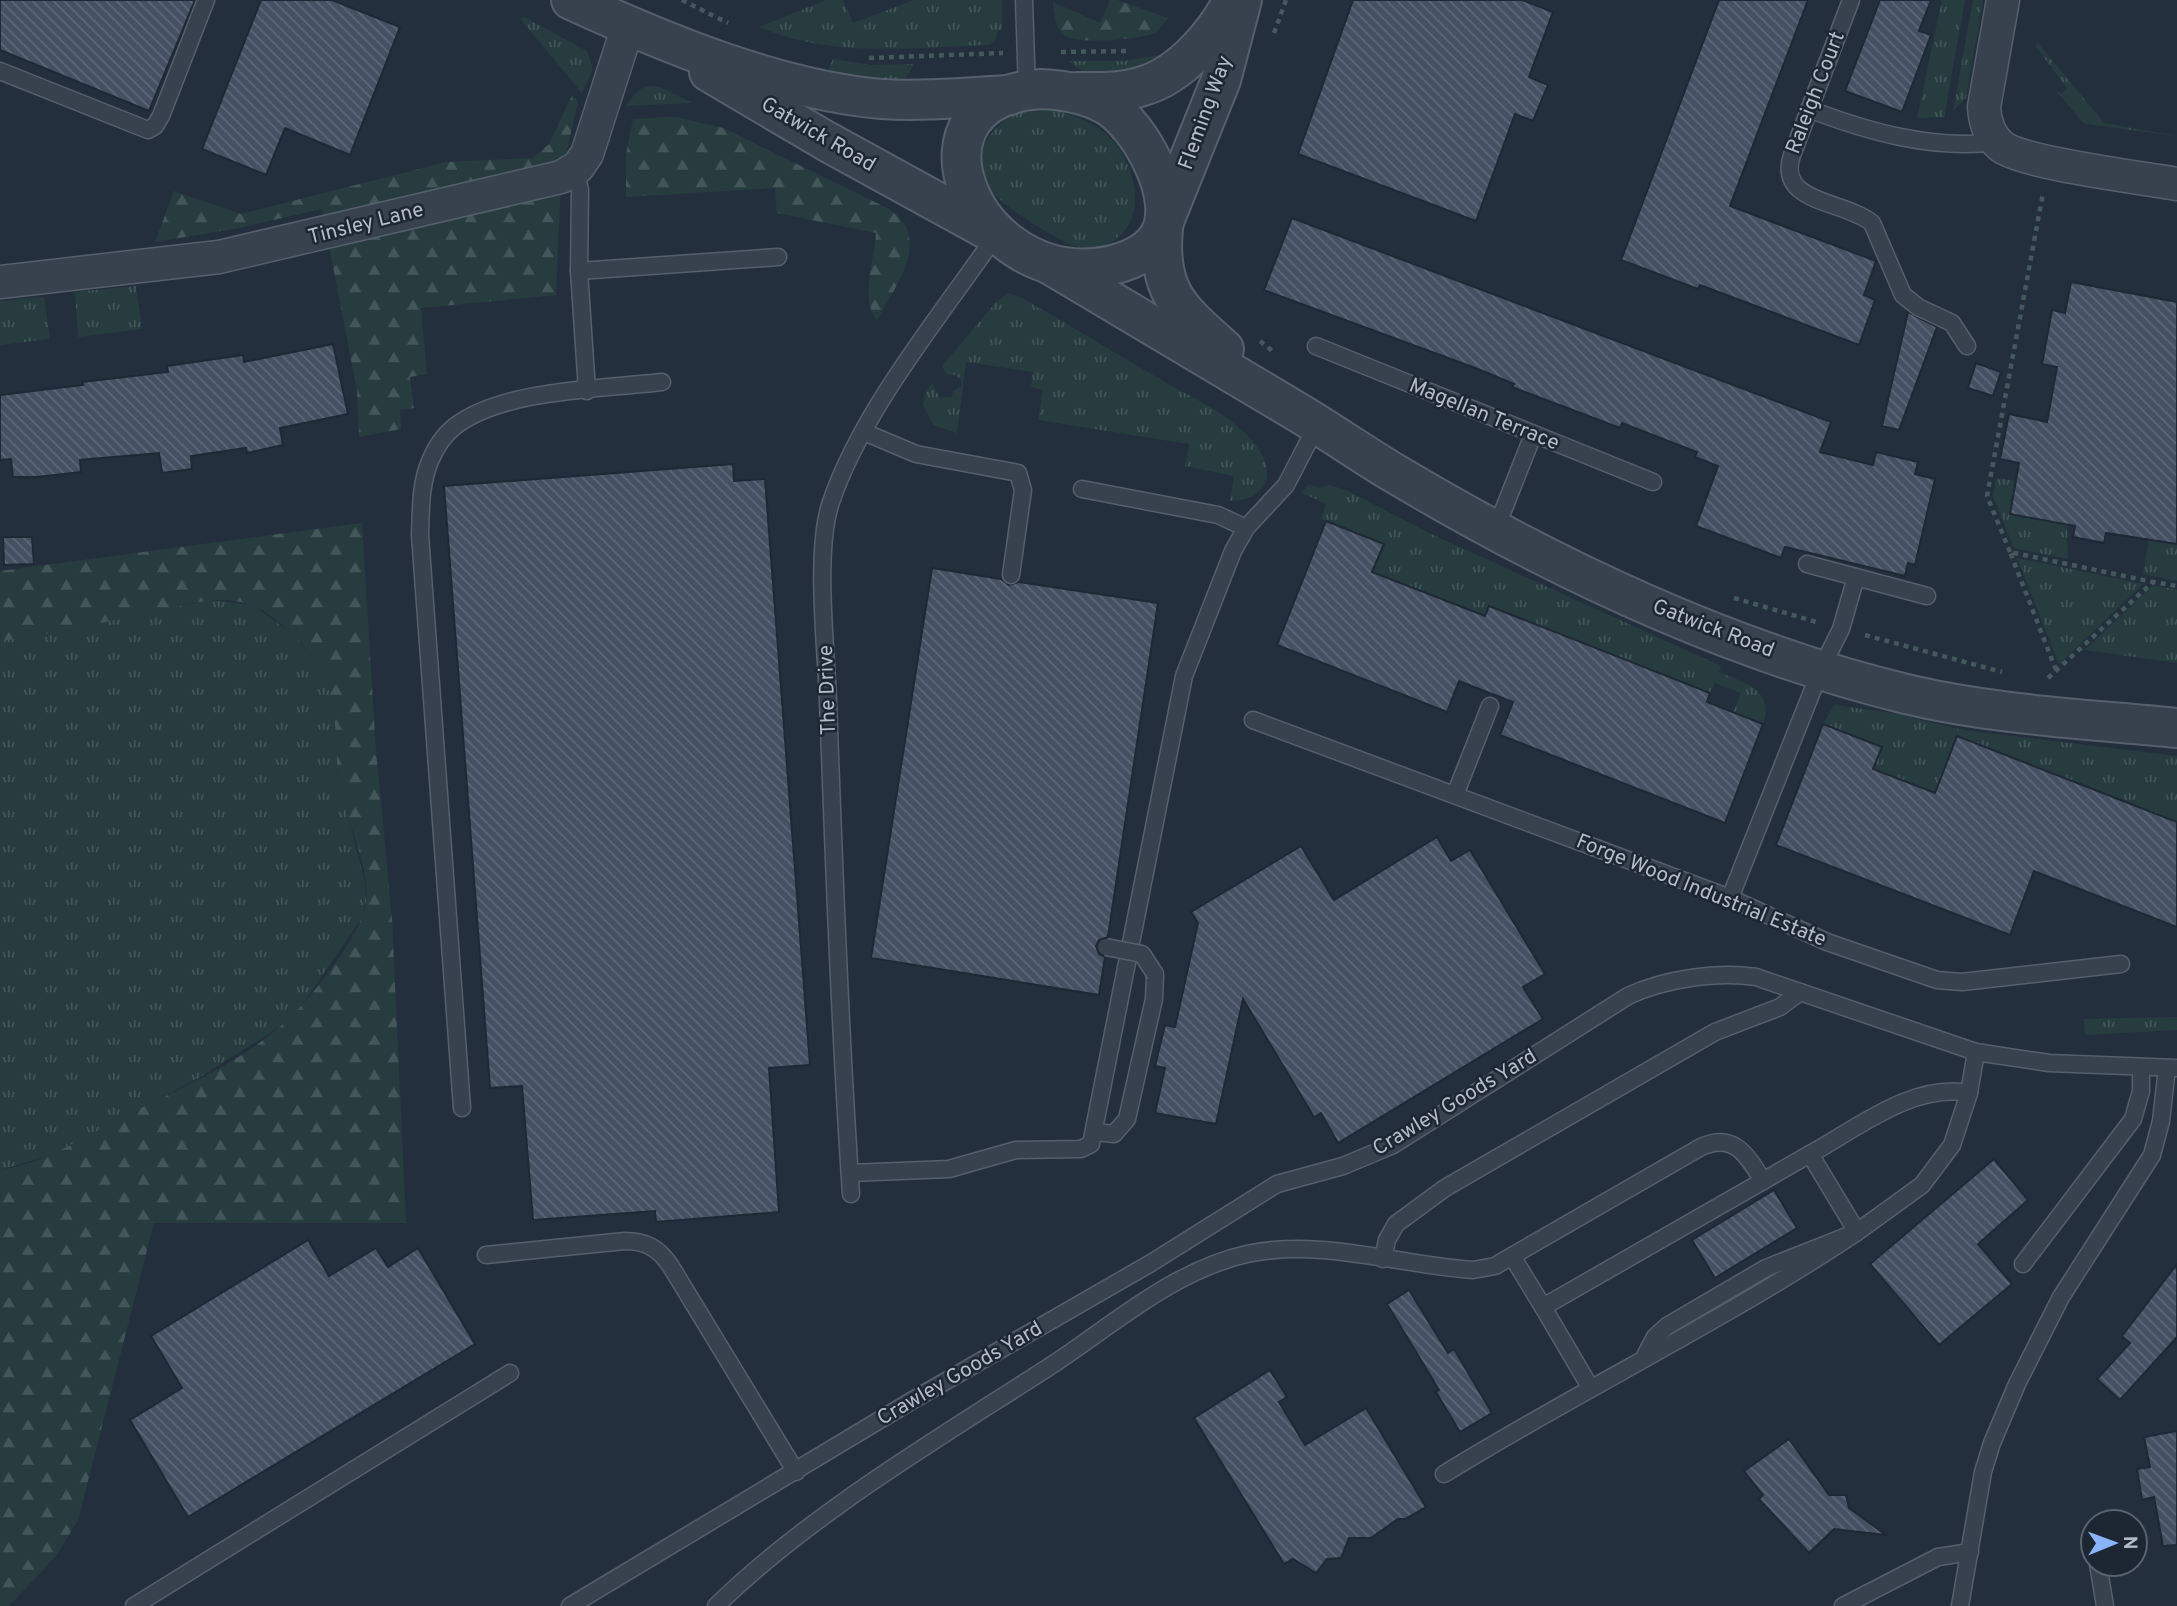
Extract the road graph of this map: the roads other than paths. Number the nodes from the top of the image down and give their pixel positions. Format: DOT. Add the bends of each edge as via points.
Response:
graph roads {
  1 [pos="206,0"];
  2 [pos="571,0"];
  3 [pos="1024,0"];
  4 [pos="1233,0"];
  5 [pos="1242,0"];
  6 [pos="1851,0"];
  7 [pos="2003,0"];
  8 [pos="635,29"];
  9 [pos="0,71"];
  10 [pos="1072,92"];
  11 [pos="1018,93"];
  12 [pos="1809,110"];
  13 [pos="1996,142"];
  14 [pos="575,169"];
  15 [pos="2177,184"];
  16 [pos="1163,226"];
  17 [pos="996,235"];
  18 [pos="778,257"];
  19 [pos="1049,264"];
  20 [pos="579,271"];
  21 [pos="0,282"];
  22 [pos="1315,346"];
  23 [pos="1967,346"];
  24 [pos="662,382"];
  25 [pos="586,391"];
  26 [pos="1304,416"];
  27 [pos="864,432"];
  28 [pos="1533,435"];
  29 [pos="1653,482"];
  30 [pos="1082,489"];
  31 [pos="1246,528"];
  32 [pos="1495,531"];
  33 [pos="1807,564"];
  34 [pos="1011,575"];
  35 [pos="1856,577"];
  36 [pos="1927,596"];
  37 [pos="1821,669"];
  38 [pos="1490,706"];
  39 [pos="1253,720"];
  40 [pos="2177,728"];
  41 [pos="1455,795"];
  42 [pos="1730,898"];
  43 [pos="1106,947"];
  44 [pos="2121,964"];
  45 [pos="1800,992"];
  46 [pos="1976,1052"];
  47 [pos="2141,1067"];
  48 [pos="2172,1068"];
  49 [pos="1969,1093"];
  50 [pos="462,1108"];
  51 [pos="1095,1132"];
  52 [pos="1810,1154"];
  53 [pos="850,1173"];
  54 [pos="1763,1181"];
  55 [pos="851,1194"];
  56 [pos="1857,1232"];
  57 [pos="486,1255"];
  58 [pos="1512,1256"];
  59 [pos="1383,1259"];
  60 [pos="2023,1264"];
  61 [pos="1543,1307"];
  62 [pos="510,1373"];
  63 [pos="1590,1387"];
  64 [pos="796,1472"];
  65 [pos="1444,1474"];
  66 [pos="1969,1552"];
  67 [pos="2100,1578"];
  68 [pos="134,1606"];
  69 [pos="570,1606"];
  70 [pos="716,1606"];
  71 [pos="1843,1606"];
  72 [pos="1960,1606"];
  73 [pos="2105,1606"];
  1 -- 9 [label="lane" via="161,116 148,130"];
  2 -- 8 [label="street, Gatwick Road"];
  3 -- 11 [label="lane" via="1026,52"];
  4 -- 10 [label="street, Fleming Way" via="1209,36 1161,79 1126,90"];
  5 -- 16 [label="street, Fleming Way" via="1221,80"];
  6 -- 12 [label="lane, Raleigh Court"];
  7 -- 13 [label="street" via="1984,107"];
  8 -- 11 [label="street, Gatwick Road" via="781,79 867,97"];
  8 -- 14 [label="street" via="592,143"];
  8 -- 17 [label="street, Gatwick Road"];
  10 -- 11 [label="street"];
  10 -- 16 [label="street" via="1109,107 1134,131 1158,177"];
  11 -- 17 [label="street" via="972,122 962,143 968,193"];
  12 -- 13 [label="lane" via="1900,137"];
  12 -- 23 [label="lane, Raleigh Court" via="1789,163 1793,185 1872,223 1900,291 1918,307 1952,323"];
  13 -- 15 [label="street" via="2011,152 2049,161"];
  14 -- 20 [label="lane" via="580,190"];
  14 -- 21 [label="street, Tinsley Lane" via="561,177 219,257"];
  16 -- 19 [label="street" via="1151,246 1117,264 1090,268"];
  16 -- 26 [label="street, Gatwick Road" via="1162,270 1173,300"];
  17 -- 19 [label="street"];
  17 -- 27 [label="lane, The Drive"];
  18 -- 20 [label="lane"];
  19 -- 26 [label="street, Gatwick Road"];
  20 -- 25 [label="lane"];
  22 -- 28 [label="lane, Magellan Terrace"];
  24 -- 25 [label="lane"];
  25 -- 50 [label="lane" via="517,401 470,416 442,441 431,459 421,494 421,549"];
  26 -- 31 [label="lane" via="1286,485"];
  26 -- 32 [label="street, Gatwick Road"];
  27 -- 34 [label="lane" via="916,454 1018,473 1023,490"];
  27 -- 53 [label="lane, The Drive" via="830,506 823,544"];
  28 -- 29 [label="lane, Magellan Terrace"];
  28 -- 32 [label="lane"];
  30 -- 31 [label="lane" via="1218,515"];
  31 -- 51 [label="lane" via="1184,676"];
  32 -- 37 [label="street, Gatwick Road" via="1676,617"];
  33 -- 35 [label="lane"];
  35 -- 36 [label="lane"];
  35 -- 37 [label="lane" via="1841,629"];
  37 -- 40 [label="street, Gatwick Road" via="1965,707"];
  37 -- 42 [label="lane"];
  38 -- 41 [label="lane"];
  39 -- 41 [label="lane, Forge Wood Industrial Estate"];
  41 -- 42 [label="lane, Forge Wood Industrial Estate"];
  42 -- 44 [label="lane, Forge Wood Industrial Estate" via="1810,936 1946,982"];
  43 -- 51 [label="lane, bridge" via="1142,954 1155,974 1154,999 1126,1119 1114,1134"];
  45 -- 46 [label="lane, Crawley Goods Yard"];
  45 -- 59 [label="lane" via="1780,1007 1715,1032 1445,1188 1396,1224"];
  45 -- 64 [label="lane, Crawley Goods Yard" via="1756,977 1734,975 1659,985 1628,996 1393,1144 1343,1166 1277,1184"];
  46 -- 47 [label="lane, Crawley Goods Yard" via="2049,1063"];
  46 -- 49 [label="lane"];
  47 -- 48 [label="lane, Crawley Goods Yard"];
  47 -- 60 [label="lane" via="2141,1091 2133,1119"];
  48 -- 66 [label="lane" via="2152,1155 2061,1297 1992,1443"];
  49 -- 52 [label="lane" via="1924,1093"];
  49 -- 56 [label="lane" via="1952,1145 1931,1177"];
  51 -- 53 [label="lane" via="1091,1144 1081,1149 1016,1150 949,1169"];
  52 -- 54 [label="lane"];
  52 -- 56 [label="lane"];
  53 -- 55 [label="lane, The Drive"];
  54 -- 58 [label="lane" via="1734,1143 1708,1144"];
  54 -- 61 [label="lane"];
  56 -- 63 [label="lane" via="1778,1285"];
  57 -- 64 [label="lane" via="625,1241 657,1248"];
  58 -- 59 [label="lane" via="1473,1270"];
  58 -- 61 [label="lane"];
  59 -- 70 [label="lane" via="1314,1251 1256,1252 1186,1278 1111,1323 840,1507 780,1549"];
  61 -- 63 [label="lane"];
  62 -- 68 [label="lane"];
  63 -- 65 [label="lane"];
  64 -- 69 [label="lane, Crawley Goods Yard"];
  66 -- 71 [label="lane" via="1938,1557"];
  66 -- 72 [label="lane"];
  67 -- 73 [label="lane"];
}
